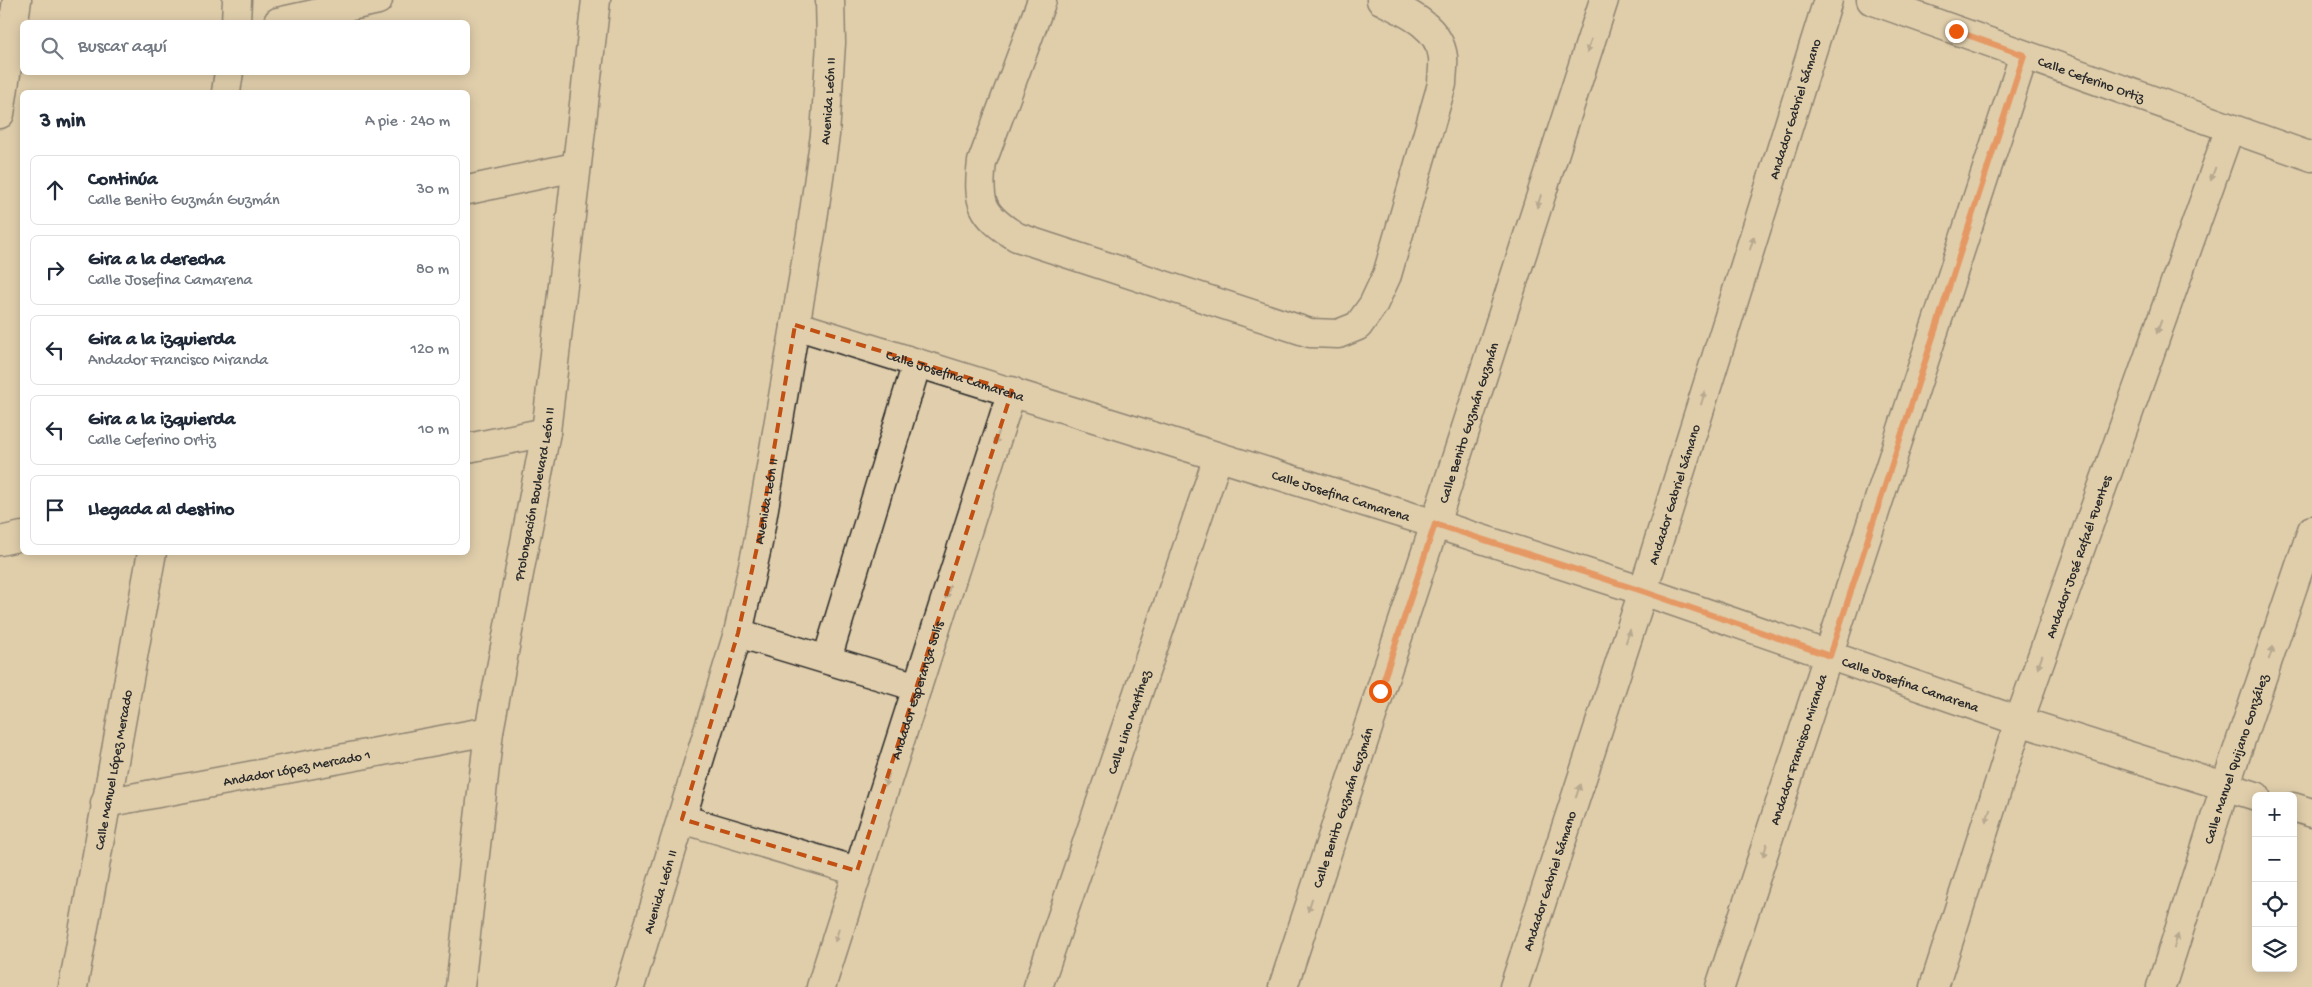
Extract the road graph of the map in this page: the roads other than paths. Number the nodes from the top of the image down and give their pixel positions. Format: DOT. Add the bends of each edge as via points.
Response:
graph roads {
  1 [pos="17,0"];
  2 [pos="238,0"];
  3 [pos="378,0"];
  4 [pos="596,0"];
  5 [pos="830,0"];
  6 [pos="1042,0"];
  7 [pos="1382,0"];
  8 [pos="1604,0"];
  9 [pos="1828,0"];
  10 [pos="1871,0"];
  11 [pos="236,20"];
  12 [pos="287,20"];
  13 [pos="2024,55"];
  14 [pos="229,75"];
  15 [pos="226,90"];
  16 [pos="0,114"];
  17 [pos="2230,128"];
  18 [pos="2312,157"];
  19 [pos="575,167"];
  20 [pos="470,190"];
  21 [pos="795,325"];
  22 [pos="917,363"];
  23 [pos="1012,391"];
  24 [pos="546,432"];
  25 [pos="470,448"];
  26 [pos="1218,457"];
  27 [pos="1435,524"];
  28 [pos="2312,530"];
  29 [pos="20,536"];
  30 [pos="0,541"];
  31 [pos="151,555"];
  32 [pos="1642,591"];
  33 [pos="738,633"];
  34 [pos="1830,656"];
  35 [pos="827,659"];
  36 [pos="917,687"];
  37 [pos="2019,721"];
  38 [pos="489,731"];
  39 [pos="2226,787"];
  40 [pos="2252,795"];
  41 [pos="105,803"];
  42 [pos="2297,808"];
  43 [pos="2312,813"];
  44 [pos="682,818"];
  45 [pos="857,871"];
  46 [pos="73,987"];
  47 [pos="460,987"];
  48 [pos="630,987"];
  49 [pos="821,987"];
  50 [pos="1038,987"];
  51 [pos="1283,987"];
  52 [pos="1514,987"];
  53 [pos="1720,987"];
  54 [pos="1934,987"];
  55 [pos="2161,987"];
  1 -- 16 [label="street"];
  2 -- 11 [label="street"];
  3 -- 12 [label="street"];
  4 -- 19 [label="street, Prolongación Boulevard León II"];
  5 -- 21 [label="street, Avenida León II" via="831,43 825,135"];
  6 -- 7 [label="street" via="982,162 979,188 984,209 998,225 1017,237 1310,333 1338,334 1358,326 1373,305 1387,275 1442,84 1443,56 1436,36 1412,15"];
  8 -- 27 [label="street, Calle Benito Guzmán Guzmán, one-way"];
  32 -- 9 [label="street, Andador Gabriel Sámano, one-way"];
  10 -- 13 [label="street, Calle Ceferino Ortiz"];
  13 -- 17 [label="street, Calle Ceferino Ortiz"];
  13 -- 34 [label="street, Andador Francisco Miranda"];
  14 -- 15 [label="street"];
  17 -- 18 [label="street, Calle Ceferino Ortiz"];
  17 -- 37 [label="street, Andador José Rafaél Fuentes, one-way"];
  19 -- 20 [label="street"];
  19 -- 24 [label="street, Prolongación Boulevard León II"];
  21 -- 22 [label="street, Calle Josefina Camarena"];
  21 -- 33 [label="street, Avenida León II" via="758,543"];
  22 -- 23 [label="street, Calle Josefina Camarena"];
  22 -- 35 [label="street"];
  23 -- 26 [label="street, Calle Josefina Camarena"];
  23 -- 36 [label="street, Andador Esperanza Solís, one-way"];
  24 -- 25 [label="street"];
  24 -- 38 [label="street, Prolongación Boulevard León II"];
  26 -- 27 [label="street, Calle Josefina Camarena"];
  26 -- 50 [label="street, Calle Lino Martínez"];
  27 -- 32 [label="street, Calle Josefina Camarena"];
  27 -- 51 [label="street, Calle Benito Guzmán Guzmán, one-way"];
  39 -- 28 [label="street, Calle Manuel Quijano González, one-way"];
  29 -- 30 [label="street"];
  31 -- 41 [label="street, Calle Manuel López Mercado"];
  32 -- 34 [label="street, Calle Josefina Camarena"];
  52 -- 32 [label="street, Andador Gabriel Sámano, one-way"];
  33 -- 35 [label="street"];
  33 -- 44 [label="street, Avenida León II"];
  34 -- 37 [label="street, Calle Josefina Camarena"];
  34 -- 53 [label="street, Andador Francisco Miranda, one-way"];
  35 -- 36 [label="street"];
  36 -- 45 [label="street, Andador Esperanza Solís, one-way"];
  37 -- 39 [label="street, Calle Josefina Camarena"];
  37 -- 54 [label="street, Andador José Rafaél Fuentes, one-way"];
  38 -- 41 [label="street, Andador López Mercado 1"];
  38 -- 47 [label="street, Prolongación Boulevard León II"];
  39 -- 40 [label="street, Calle Josefina Camarena"];
  55 -- 39 [label="street, Calle Manuel Quijano González, one-way"];
  41 -- 46 [label="street, Calle Manuel López Mercado"];
  42 -- 43 [label="street"];
  44 -- 45 [label="street"];
  44 -- 48 [label="street, Avenida León II"];
  45 -- 49 [label="street, Andador Esperanza Solís, one-way"];
}
